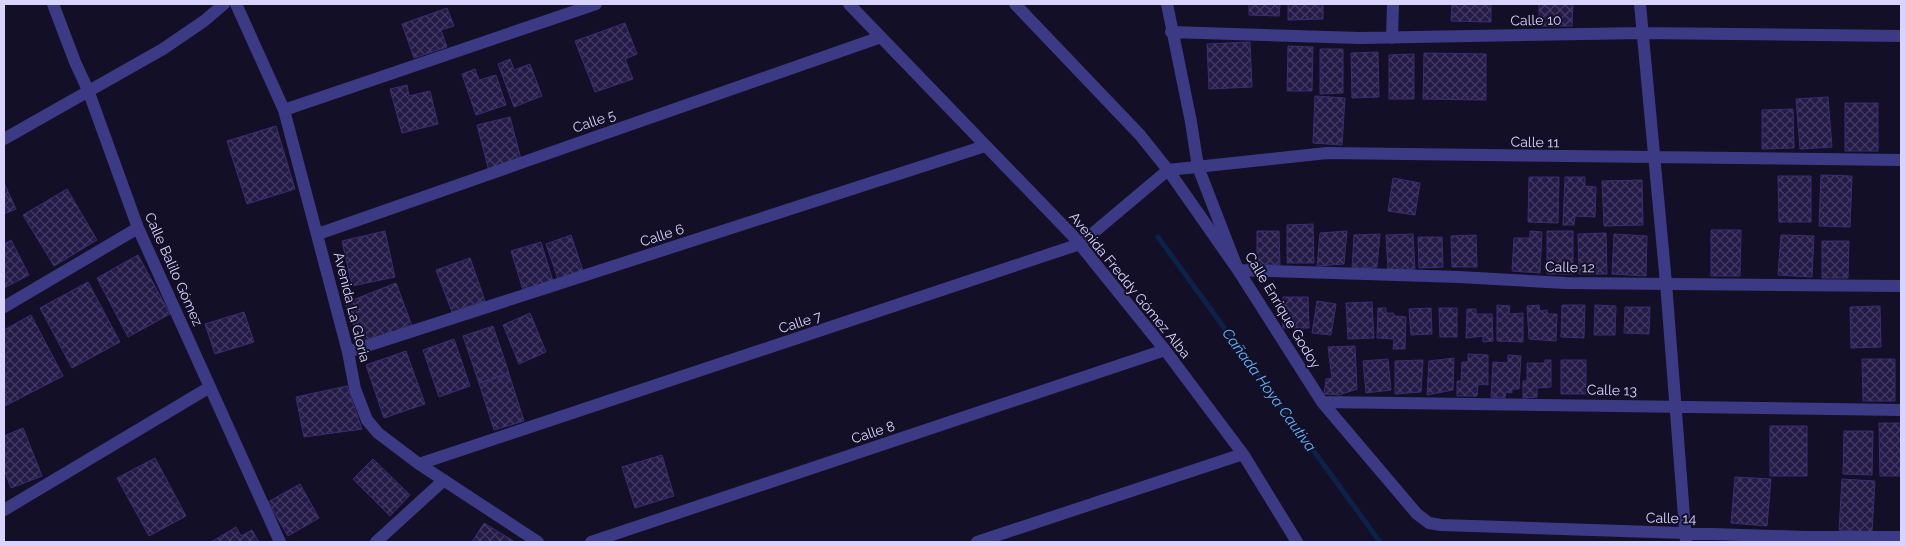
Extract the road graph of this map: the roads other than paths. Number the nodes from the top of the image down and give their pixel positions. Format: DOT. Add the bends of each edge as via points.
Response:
graph roads {
  1 [pos="53,4"];
  2 [pos="224,4"];
  3 [pos="236,4"];
  4 [pos="596,4"];
  5 [pos="848,4"];
  6 [pos="1015,4"];
  7 [pos="1167,4"];
  8 [pos="1393,4"];
  9 [pos="1640,4"];
  10 [pos="1171,32"];
  11 [pos="1642,32"];
  12 [pos="1901,36"];
  13 [pos="881,37"];
  14 [pos="1392,38"];
  15 [pos="88,90"];
  16 [pos="284,110"];
  17 [pos="4,139"];
  18 [pos="985,146"];
  19 [pos="1654,158"];
  20 [pos="1901,160"];
  21 [pos="1198,167"];
  22 [pos="1168,170"];
  23 [pos="138,228"];
  24 [pos="318,234"];
  25 [pos="1080,244"];
  26 [pos="1238,270"];
  27 [pos="1666,283"];
  28 [pos="1901,286"];
  29 [pos="4,308"];
  30 [pos="1165,350"];
  31 [pos="348,352"];
  32 [pos="210,387"];
  33 [pos="1322,402"];
  34 [pos="1675,406"];
  35 [pos="1901,410"];
  36 [pos="1244,454"];
  37 [pos="419,464"];
  38 [pos="444,480"];
  39 [pos="4,510"];
  40 [pos="1441,525"];
  41 [pos="1686,537"];
  42 [pos="1901,537"];
  43 [pos="280,542"];
  44 [pos="376,542"];
  45 [pos="538,542"];
  46 [pos="591,542"];
  47 [pos="977,542"];
  48 [pos="1297,542"];
  1 -- 15 [label="street, Calle Balilo Gómez"];
  2 -- 15 [label="street" via="163,49"];
  3 -- 16 [label="street, Avenida La Gloria"];
  4 -- 16 [label="street"];
  5 -- 13 [label="street, Avenida Freddy Gómez Alba"];
  6 -- 22 [label="street"];
  7 -- 10 [label="street, Calle Enrique Godoy"];
  8 -- 14 [label="street"];
  9 -- 11 [label="street"];
  10 -- 14 [label="street, Calle 10"];
  10 -- 21 [label="street, Calle Enrique Godoy" via="1192,122"];
  11 -- 12 [label="street, Calle 10"];
  11 -- 14 [label="street, Calle 10"];
  11 -- 19 [label="street"];
  13 -- 18 [label="street, Avenida Freddy Gómez Alba"];
  13 -- 24 [label="street, Calle 5"];
  15 -- 17 [label="street"];
  15 -- 23 [label="street, Calle Balilo Gómez"];
  16 -- 24 [label="street, Avenida La Gloria"];
  18 -- 25 [label="street, Avenida Freddy Gómez Alba"];
  18 -- 31 [label="street, Calle 6"];
  19 -- 20 [label="street, Calle 11"];
  19 -- 21 [label="street, Calle 11" via="1327,153"];
  19 -- 27 [label="street"];
  21 -- 22 [label="street, Calle 11"];
  21 -- 26 [label="street, Calle Enrique Godoy"];
  22 -- 25 [label="street, Calle 7"];
  22 -- 26 [label="street"];
  23 -- 29 [label="street"];
  23 -- 32 [label="street, Calle Balilo Gómez"];
  24 -- 31 [label="street, Avenida La Gloria"];
  25 -- 30 [label="street, Avenida Freddy Gómez Alba"];
  25 -- 37 [label="street, Calle 7"];
  26 -- 27 [label="street, Calle 12" via="1566,283"];
  26 -- 33 [label="street, Calle Enrique Godoy"];
  27 -- 28 [label="street, Calle 12"];
  27 -- 34 [label="street"];
  30 -- 36 [label="street, Avenida Freddy Gómez Alba"];
  30 -- 46 [label="street, Calle 8"];
  31 -- 37 [label="street, Avenida La Gloria" via="355,389 367,420"];
  32 -- 39 [label="street"];
  32 -- 43 [label="street, Calle Balilo Gómez"];
  33 -- 34 [label="street, Calle 13"];
  33 -- 40 [label="street, Calle Enrique Godoy" via="1417,514"];
  34 -- 35 [label="street, Calle 13"];
  34 -- 41 [label="street"];
  36 -- 47 [label="street"];
  36 -- 48 [label="street, Avenida Freddy Gómez Alba"];
  37 -- 38 [label="street, Avenida La Gloria"];
  38 -- 44 [label="street"];
  38 -- 45 [label="street, Avenida La Gloria"];
  40 -- 41 [label="street, Calle 14"];
  41 -- 42 [label="street, Calle 14"];
}
